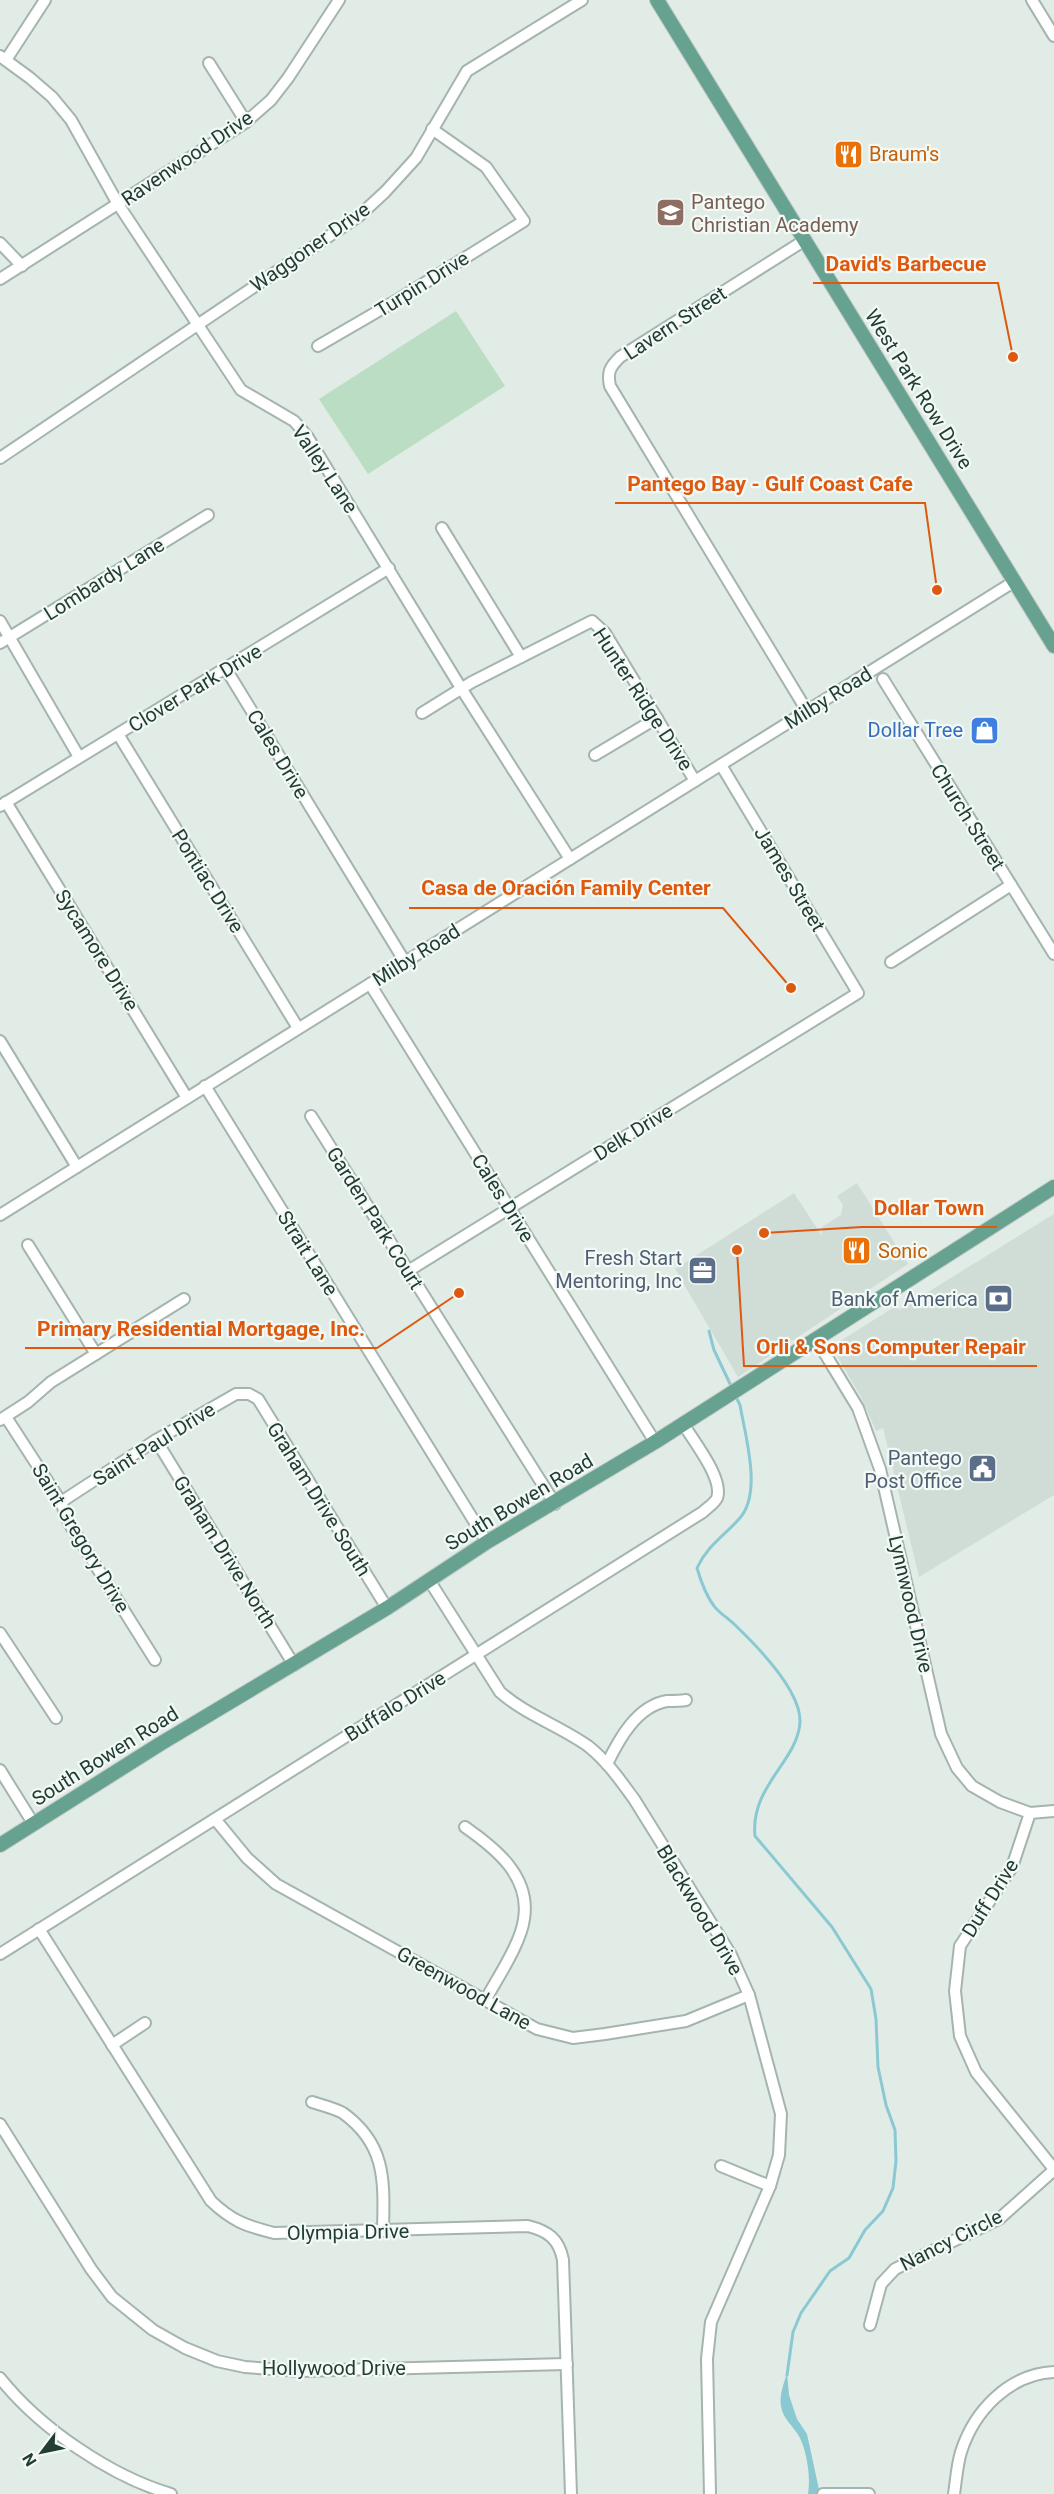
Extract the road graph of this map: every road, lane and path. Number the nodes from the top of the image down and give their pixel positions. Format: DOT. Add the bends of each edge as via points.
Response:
graph roads {
  1 [pos="45,0"];
  2 [pos="339,0"];
  3 [pos="582,0"];
  4 [pos="657,0"];
  5 [pos="1032,0"];
  6 [pos="1054,36"];
  7 [pos="3,58"];
  8 [pos="209,63"];
  9 [pos="246,122"];
  10 [pos="432,129"];
  11 [pos="118,204"];
  12 [pos="805,240"];
  13 [pos="0,243"];
  14 [pos="22,266"];
  15 [pos="0,279"];
  16 [pos="197,325"];
  17 [pos="318,346"];
  18 [pos="0,458"];
  19 [pos="208,514"];
  20 [pos="442,528"];
  21 [pos="389,568"];
  22 [pos="1015,581"];
  23 [pos="0,621"];
  24 [pos="5,640"];
  25 [pos="1054,646"];
  26 [pos="521,657"];
  27 [pos="226,669"];
  28 [pos="883,679"];
  29 [pos="461,688"];
  30 [pos="807,711"];
  31 [pos="422,713"];
  32 [pos="657,718"];
  33 [pos="118,734"];
  34 [pos="595,755"];
  35 [pos="79,757"];
  36 [pos="721,765"];
  37 [pos="695,781"];
  38 [pos="3,804"];
  39 [pos="570,859"];
  40 [pos="1011,885"];
  41 [pos="1054,954"];
  42 [pos="405,962"];
  43 [pos="891,962"];
  44 [pos="370,984"];
  45 [pos="858,993"];
  46 [pos="298,1028"];
  47 [pos="0,1041"];
  48 [pos="205,1086"];
  49 [pos="187,1098"];
  50 [pos="311,1116"];
  51 [pos="77,1167"];
  52 [pos="1054,1187"];
  53 [pos="510,1208"];
  54 [pos="0,1215"];
  55 [pos="28,1245"];
  56 [pos="408,1271"];
  57 [pos="184,1299"];
  58 [pos="816,1339"];
  59 [pos="96,1354"];
  60 [pos="249,1394"];
  61 [pos="3,1418"];
  62 [pos="684,1425"];
  63 [pos="156,1440"];
  64 [pos="656,1443"];
  65 [pos="61,1502"];
  66 [pos="555,1504"];
  67 [pos="487,1542"];
  68 [pos="429,1580"];
  69 [pos="387,1608"];
  70 [pos="0,1633"];
  71 [pos="475,1656"];
  72 [pos="155,1660"];
  73 [pos="294,1665"];
  74 [pos="686,1700"];
  75 [pos="56,1718"];
  76 [pos="607,1764"];
  77 [pos="0,1770"];
  78 [pos="1054,1811"];
  79 [pos="1030,1813"];
  80 [pos="215,1819"];
  81 [pos="33,1824"];
  82 [pos="465,1827"];
  83 [pos="0,1845"];
  84 [pos="39,1929"];
  85 [pos="0,1954"];
  86 [pos="749,1995"];
  87 [pos="486,1999"];
  88 [pos="145,2023"];
  89 [pos="112,2045"];
  90 [pos="312,2102"];
  91 [pos="0,2124"];
  92 [pos="721,2166"];
  93 [pos="1054,2170"];
  94 [pos="770,2186"];
  95 [pos="383,2231"];
  96 [pos="870,2325"];
  97 [pos="567,2364"];
  98 [pos="1054,2372"];
  99 [pos="0,2378"];
  100 [pos="171,2494"];
  101 [pos="571,2494"];
  102 [pos="710,2494"];
  103 [pos="823,2494"];
  104 [pos="834,2494"];
  105 [pos="869,2494"];
  106 [pos="954,2494"];
  1 -- 7 [label="street"];
  2 -- 9 [label="street, Ravenwood Drive" via="288,78"];
  3 -- 10 [label="street, Waggoner Drive" via="467,71"];
  4 -- 12 [label="main road, West Park Row Drive"];
  5 -- 6 [label="street"];
  7 -- 11 [label="street, Valley Lane" via="52,97 71,120"];
  8 -- 9 [label="street"];
  9 -- 11 [label="street, Ravenwood Drive"];
  10 -- 16 [label="street, Waggoner Drive" via="416,158 359,216"];
  10 -- 17 [label="street, Turpin Drive" via="486,167 524,220"];
  11 -- 14 [label="street, Ravenwood Drive"];
  11 -- 16 [label="street, Valley Lane"];
  12 -- 22 [label="main road, West Park Row Drive"];
  12 -- 30 [label="street, Lavern Street" via="620,357 608,375 616,396"];
  13 -- 14 [label="street"];
  14 -- 15 [label="street, Ravenwood Drive"];
  16 -- 18 [label="street, Waggoner Drive"];
  16 -- 21 [label="street, Valley Lane" via="242,390 294,421 307,436"];
  19 -- 24 [label="street, Lombardy Lane"];
  20 -- 26 [label="street"];
  21 -- 27 [label="street, Clover Park Drive"];
  21 -- 29 [label="street, Valley Lane"];
  22 -- 25 [label="main road, West Park Row Drive"];
  22 -- 30 [label="street, Milby Road"];
  23 -- 24 [label="street"];
  24 -- 35 [label="street"];
  26 -- 29 [label="street, Hunter Ridge Drive"];
  26 -- 32 [label="street, Hunter Ridge Drive" via="588,622 596,622"];
  27 -- 33 [label="street, Clover Park Drive"];
  27 -- 42 [label="street, Cales Drive"];
  28 -- 40 [label="street, Church Street"];
  29 -- 31 [label="street, Hunter Ridge Drive"];
  29 -- 39 [label="street, Valley Lane"];
  30 -- 36 [label="street, Milby Road"];
  32 -- 34 [label="street"];
  32 -- 37 [label="street, Hunter Ridge Drive"];
  33 -- 35 [label="street, Clover Park Drive"];
  33 -- 46 [label="street, Pontiac Drive"];
  35 -- 38 [label="street, Clover Park Drive"];
  36 -- 37 [label="street, Milby Road"];
  36 -- 45 [label="street, James Street"];
  37 -- 39 [label="street, Milby Road"];
  38 -- 49 [label="street, Sycamore Drive"];
  39 -- 42 [label="street, Milby Road"];
  40 -- 41 [label="street, Church Street"];
  40 -- 43 [label="street"];
  42 -- 44 [label="street, Milby Road"];
  44 -- 46 [label="street, Milby Road"];
  44 -- 53 [label="street, Cales Drive"];
  45 -- 53 [label="street, Delk Drive"];
  46 -- 48 [label="street, Milby Road"];
  47 -- 51 [label="street"];
  48 -- 49 [label="street, Milby Road"];
  48 -- 67 [label="street, Strait Lane"];
  49 -- 51 [label="street, Milby Road"];
  50 -- 56 [label="street, Garden Park Court"];
  51 -- 54 [label="street, Milby Road"];
  52 -- 58 [label="main road, South Bowen Road"];
  53 -- 56 [label="street, Delk Drive"];
  53 -- 64 [label="street, Cales Drive"];
  55 -- 59 [label="street"];
  56 -- 66 [label="street, Garden Park Court"];
  57 -- 59 [label="street"];
  58 -- 62 [label="main road, South Bowen Road"];
  58 -- 79 [label="street, Lynnwood Drive" via="858,1408 880,1469 947,1747 972,1786"];
  59 -- 61 [label="street"];
  60 -- 63 [label="street, Saint Paul Drive" via="236,1394"];
  60 -- 69 [label="street, Graham Drive South" via="258,1400"];
  61 -- 65 [label="street, Saint Gregory Drive"];
  62 -- 64 [label="main road, South Bowen Road"];
  62 -- 71 [label="street, Buffalo Drive" via="715,1476 719,1486 716,1500 703,1512"];
  63 -- 65 [label="street, Saint Paul Drive"];
  63 -- 73 [label="street, Graham Drive North"];
  64 -- 66 [label="main road, South Bowen Road"];
  65 -- 72 [label="street, Saint Gregory Drive" via="69,1523"];
  66 -- 67 [label="main road, South Bowen Road"];
  67 -- 68 [label="main road, South Bowen Road"];
  68 -- 69 [label="main road, South Bowen Road"];
  68 -- 71 [label="street, Blackwood Drive"];
  69 -- 73 [label="main road, South Bowen Road"];
  70 -- 75 [label="street"];
  71 -- 76 [label="street, Blackwood Drive" via="500,1692 516,1706 586,1746"];
  71 -- 80 [label="street, Buffalo Drive"];
  73 -- 81 [label="main road, South Bowen Road"];
  74 -- 76 [label="street" via="659,1704 638,1716 617,1742"];
  76 -- 86 [label="street, Blackwood Drive" via="634,1799 720,1938"];
  77 -- 81 [label="street"];
  78 -- 79 [label="street, Lynnwood Drive"];
  79 -- 93 [label="street, Duff Drive" via="1012,1868 960,1946 955,1991 960,2036 976,2072"];
  80 -- 84 [label="street, Buffalo Drive"];
  80 -- 87 [label="street, Greenwood Lane" via="247,1858 276,1884"];
  81 -- 83 [label="main road, South Bowen Road"];
  82 -- 87 [label="street" via="511,1866 523,1891 525,1919"];
  84 -- 85 [label="street, Buffalo Drive"];
  84 -- 89 [label="street, Olympia Drive"];
  86 -- 87 [label="street, Greenwood Lane" via="686,2021 573,2038 537,2029"];
  86 -- 94 [label="street, Blackwood Drive" via="781,2115 779,2155"];
  88 -- 89 [label="street"];
  89 -- 95 [label="street, Olympia Drive" via="211,2201 227,2217 274,2234"];
  90 -- 95 [label="street" via="342,2112 365,2135 380,2160 384,2181"];
  91 -- 97 [label="street, Hollywood Drive" via="112,2297 153,2330 185,2348 245,2367 299,2371"];
  92 -- 94 [label="street"];
  93 -- 96 [label="street, Nancy Circle" via="999,2219 895,2269 881,2284"];
  94 -- 102 [label="street, Blackwood Drive" via="711,2322 707,2359"];
  95 -- 97 [label="street, Olympia Drive" via="528,2226 555,2239 563,2260"];
  97 -- 101 [label="street, Olympia Drive"];
  98 -- 106 [label="street" via="1016,2381 1000,2392 972,2424 960,2454"];
  99 -- 100 [label="street" via="38,2417 80,2448 121,2475"];
  103 -- 104 [label="street"];
  104 -- 105 [label="street"];
}
